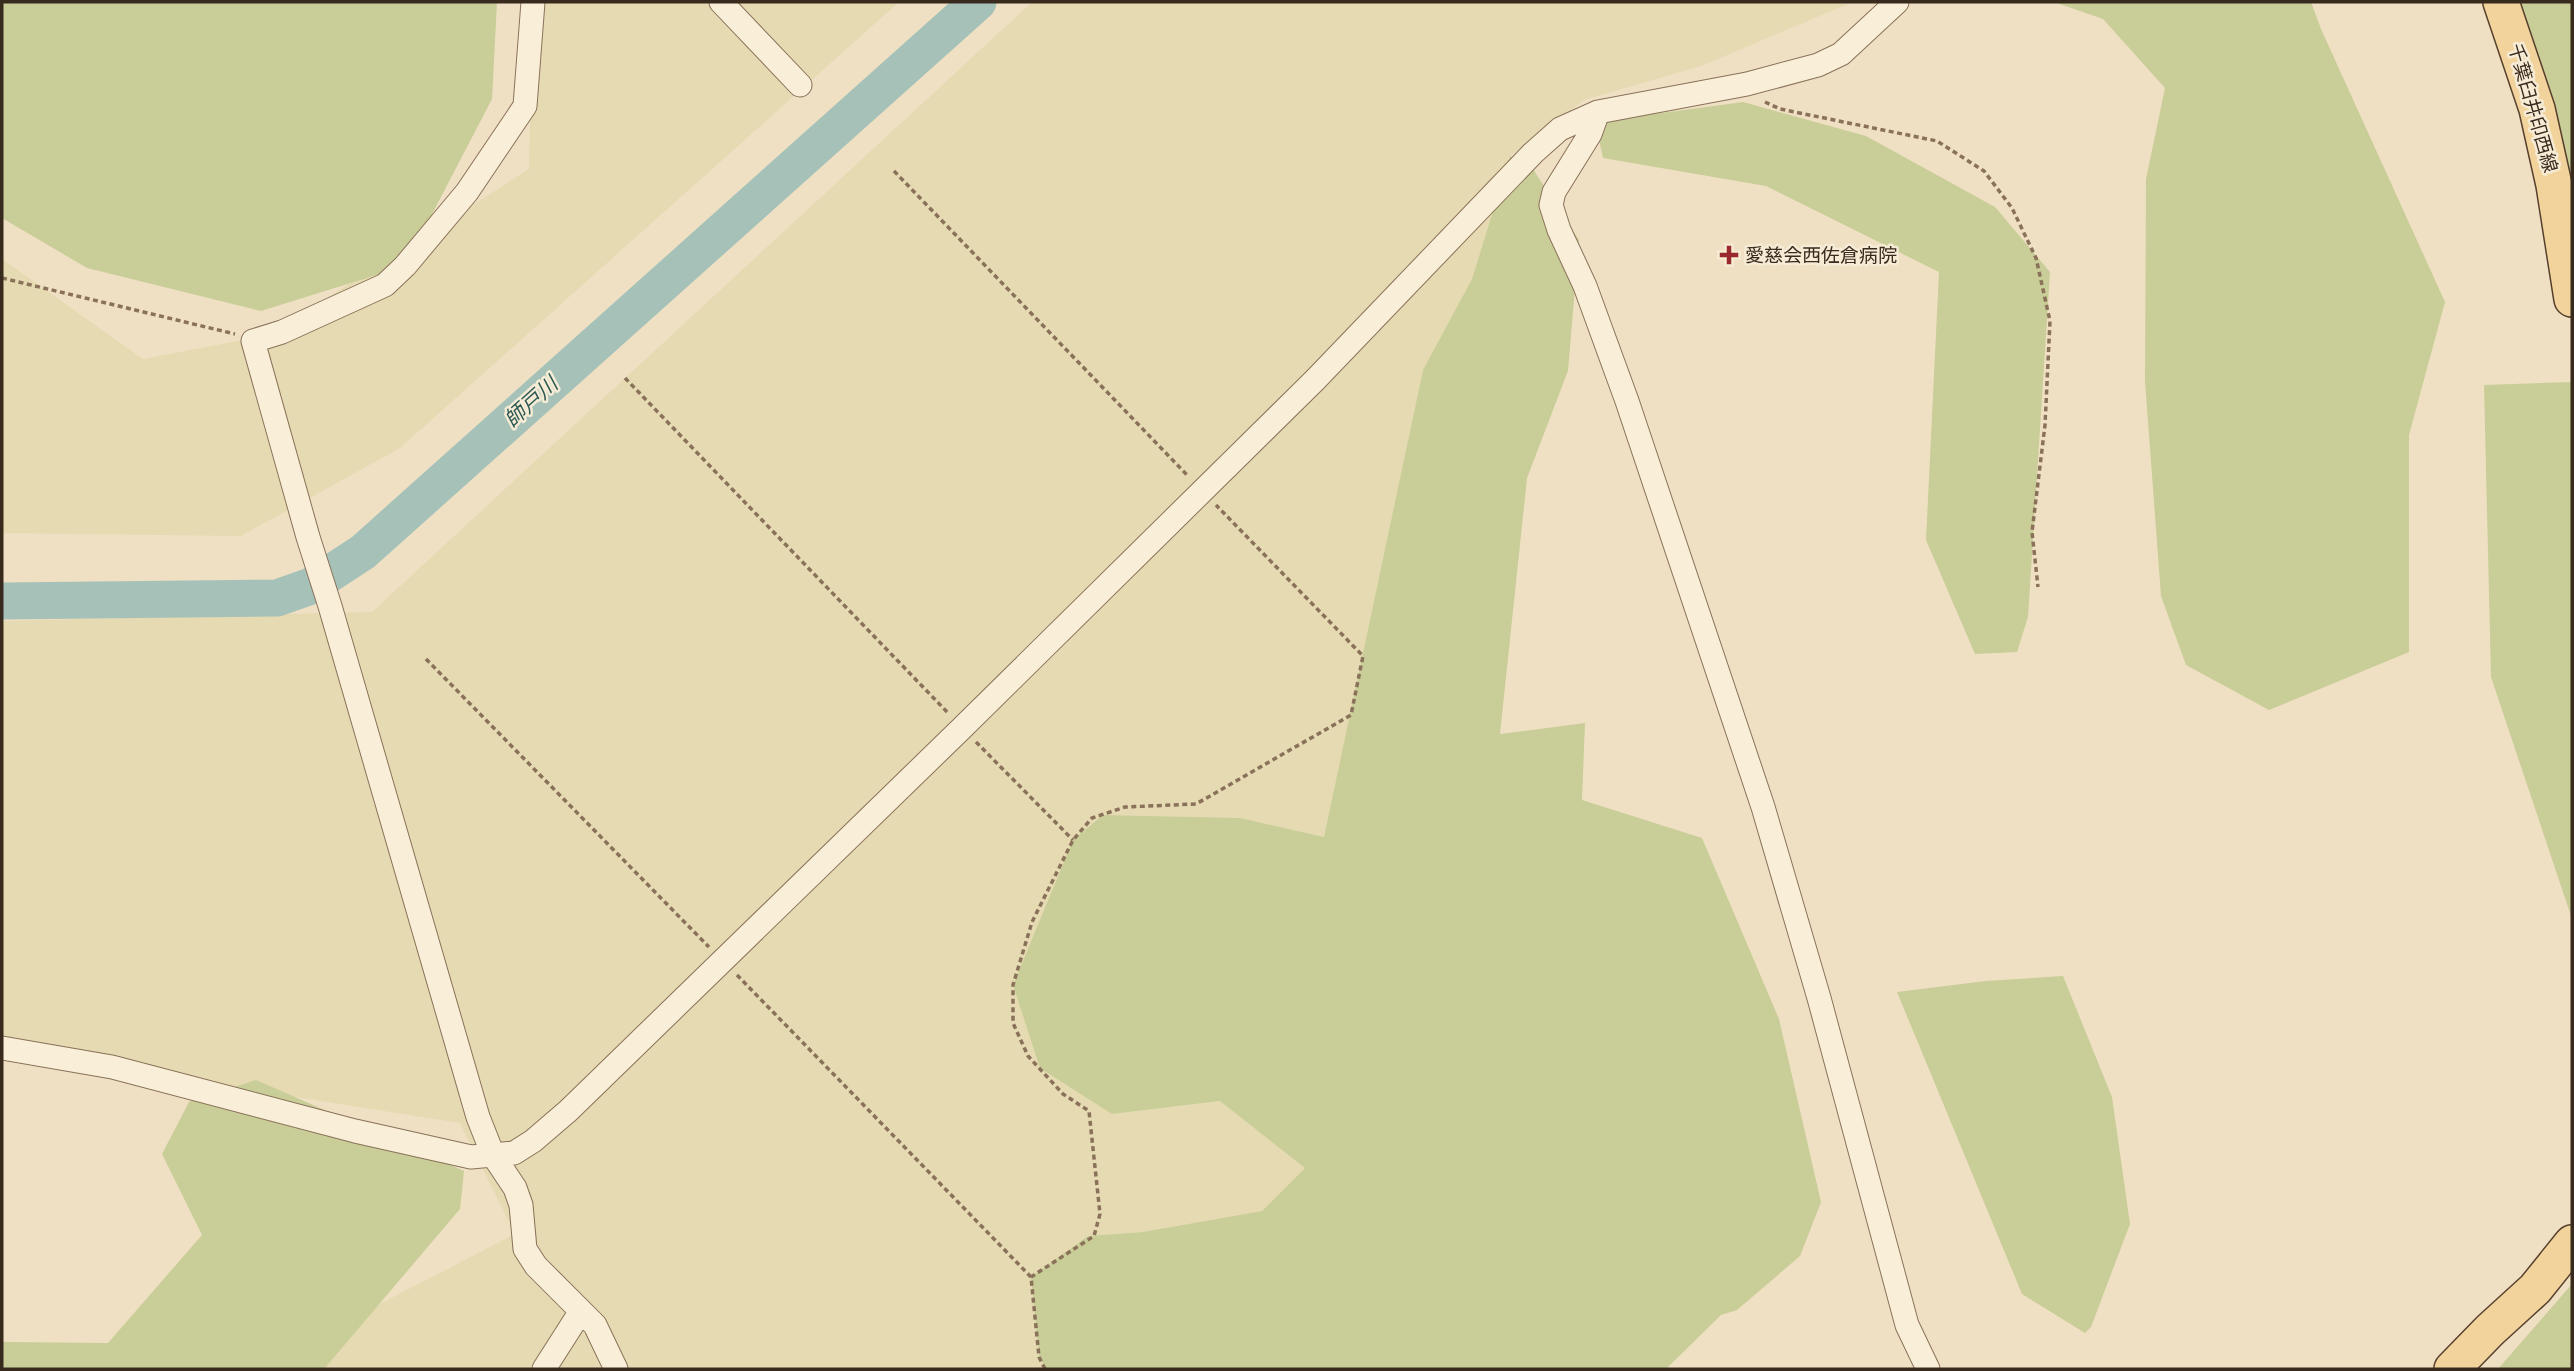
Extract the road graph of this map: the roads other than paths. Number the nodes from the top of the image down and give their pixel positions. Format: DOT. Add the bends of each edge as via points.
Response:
graph roads {
  1 [pos="533,2"];
  2 [pos="721,2"];
  3 [pos="1897,2"];
  4 [pos="2501,2"];
  5 [pos="800,85"];
  6 [pos="1598,112"];
  7 [pos="2572,299"];
  8 [pos="2,1048"];
  9 [pos="493,1155"];
  10 [pos="2572,1244"];
  11 [pos="581,1311"];
  12 [pos="544,1369"];
  13 [pos="616,1369"];
  14 [pos="1928,1369"];
  15 [pos="2452,1369"];
  1 -- 9 [label="street" via="525,106 458,202 385,285 253,341 478,1117"];
  2 -- 5 [label="street"];
  3 -- 6 [label="street" via="1841,54 1818,65"];
  4 -- 7 [label="main road, 千葉臼井印西線" via="2538,109"];
  6 -- 9 [label="street" via="1560,129 1533,153 1315,380 568,1111 514,1153"];
  6 -- 14 [label="street" via="1590,134 1553,192 1551,205 1622,388 1763,807 1908,1325"];
  8 -- 9 [label="street" via="112,1067 471,1157"];
  9 -- 11 [label="street" via="521,1205 525,1249"];
  10 -- 15 [label="main road" via="2535,1289"];
  11 -- 12 [label="street"];
  11 -- 13 [label="street" via="594,1325"];
}
